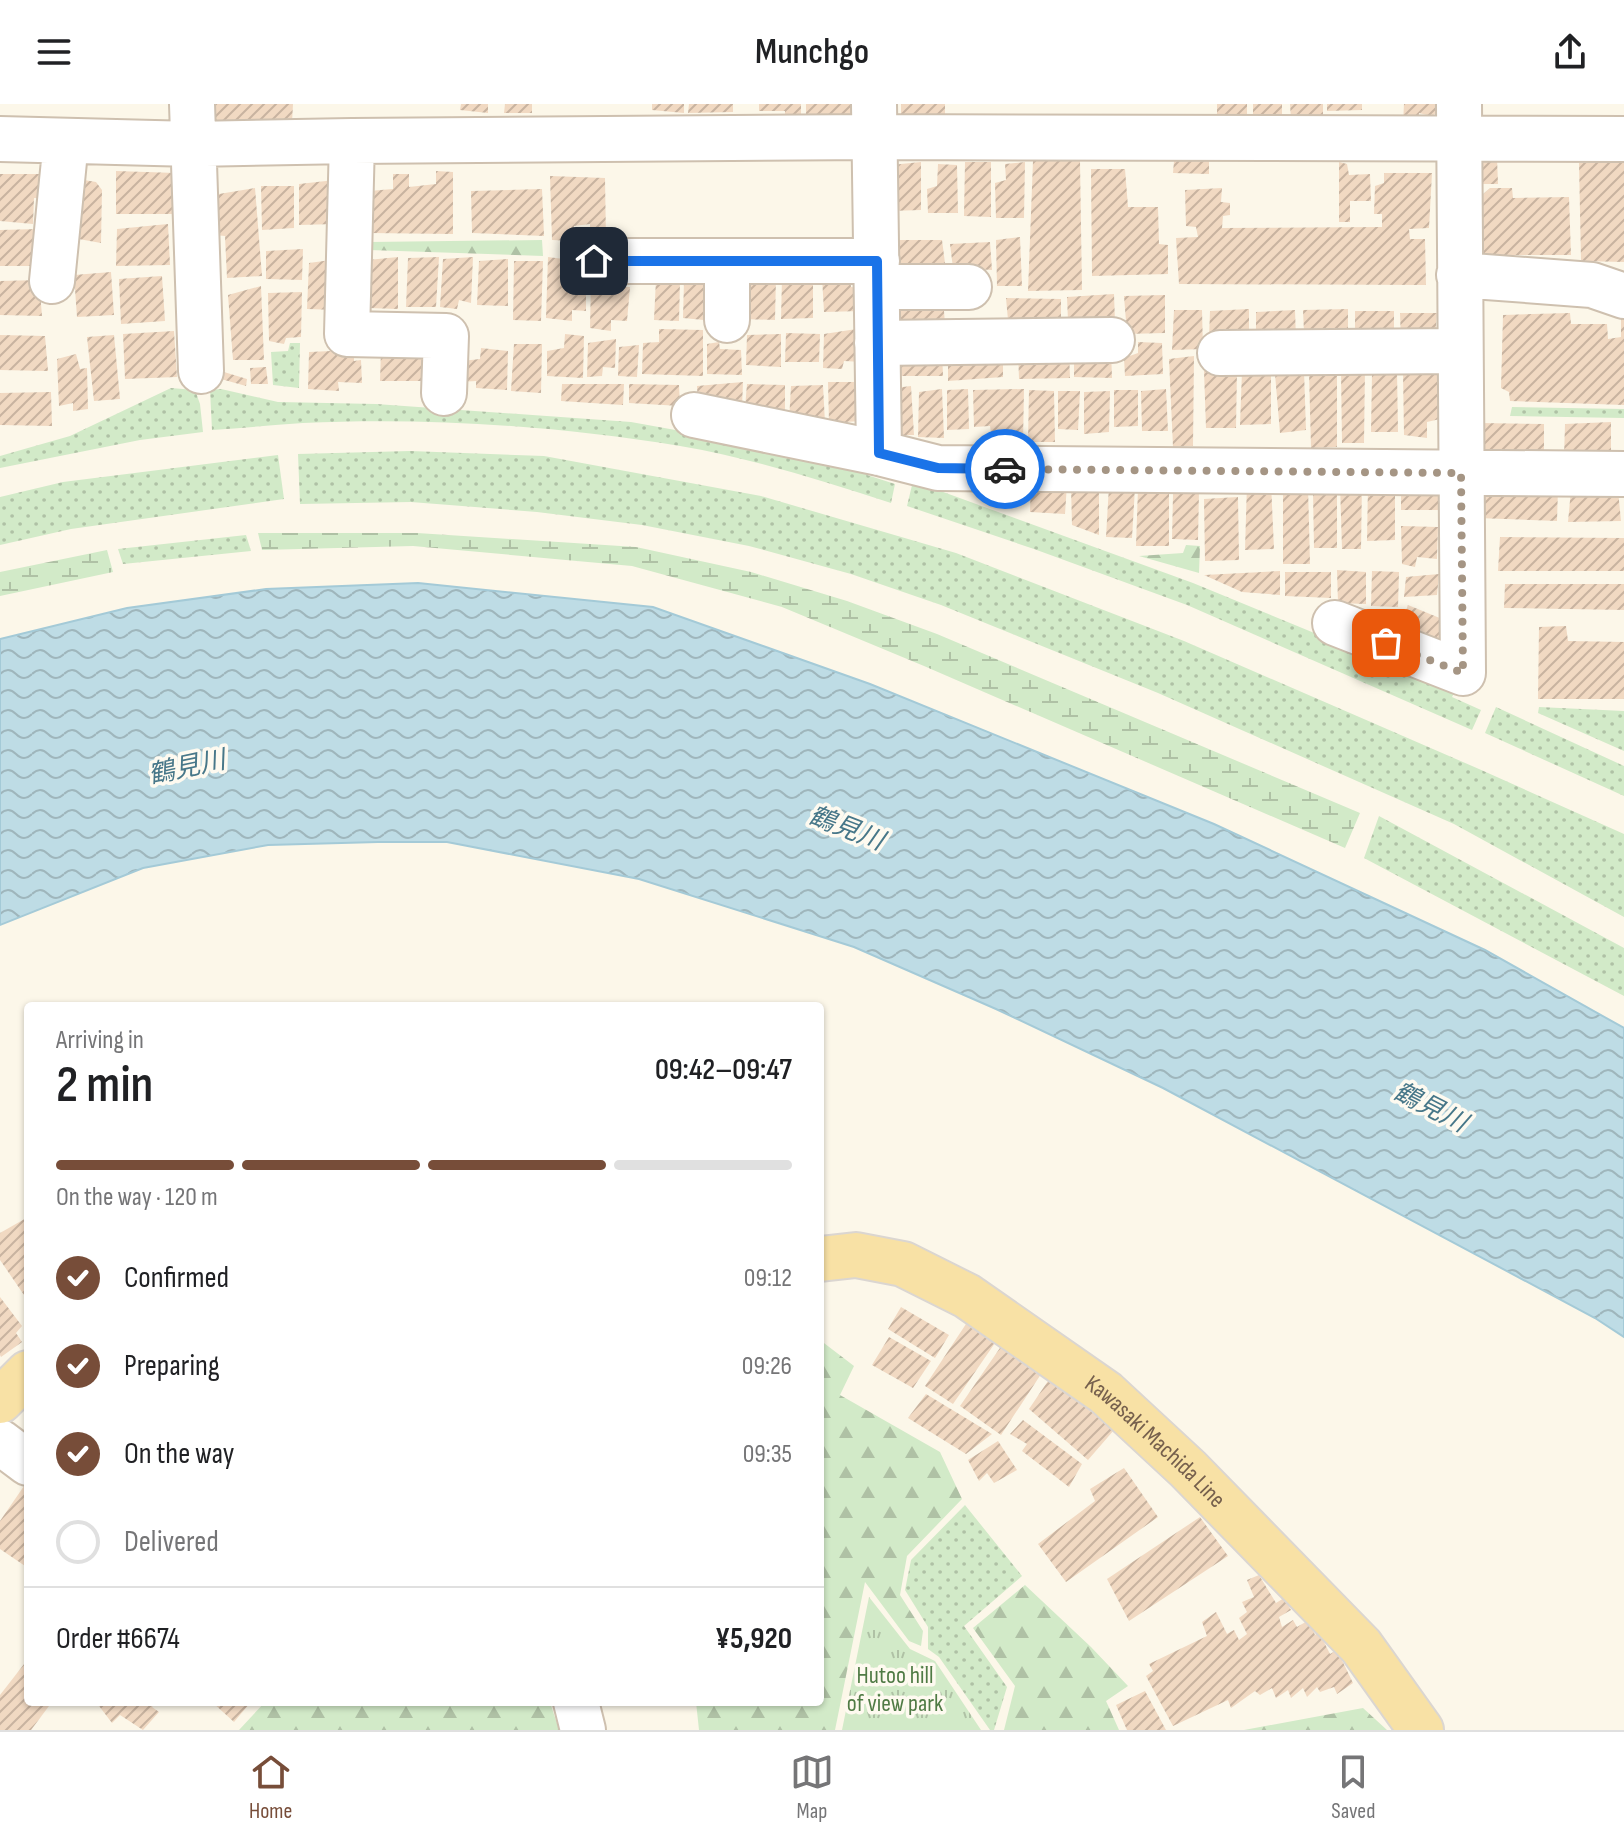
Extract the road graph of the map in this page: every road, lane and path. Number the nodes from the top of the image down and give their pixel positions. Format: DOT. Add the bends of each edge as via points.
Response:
graph roads {
  1 [pos="874,121"];
  2 [pos="1459,121"];
  3 [pos="634,122"];
  4 [pos="192,124"];
  5 [pos="0,139"];
  6 [pos="1624,139"];
  7 [pos="66,141"];
  8 [pos="352,141"];
  9 [pos="594,261"];
  10 [pos="727,261"];
  11 [pos="877,274"];
  12 [pos="1459,275"];
  13 [pos="52,281"];
  14 [pos="969,287"];
  15 [pos="1624,296"];
  16 [pos="727,320"];
  17 [pos="1112,340"];
  18 [pos="877,343"];
  19 [pos="1459,351"];
  20 [pos="1220,353"];
  21 [pos="201,371"];
  22 [pos="444,393"];
  23 [pos="694,415"];
  24 [pos="879,453"];
  25 [pos="1461,473"];
  26 [pos="1624,474"];
  27 [pos="1335,623"];
  28 [pos="824,1259"];
  29 [pos="0,1442"];
  30 [pos="24,1460"];
  31 [pos="577,1706"];
  32 [pos="583,1730"];
  33 [pos="1421,1730"];
  1 -- 2 [label="street"];
  1 -- 3 [label="street"];
  1 -- 11 [label="street"];
  2 -- 6 [label="street"];
  2 -- 12 [label="street"];
  3 -- 8 [label="street"];
  4 -- 7 [label="street"];
  4 -- 8 [label="street"];
  4 -- 21 [label="street"];
  5 -- 7 [label="street"];
  7 -- 13 [label="street"];
  8 -- 22 [label="street" via="347,334 446,336"];
  9 -- 10 [label="street"];
  10 -- 11 [label="street"];
  10 -- 16 [label="street"];
  11 -- 14 [label="street"];
  11 -- 18 [label="street"];
  12 -- 15 [label="street" via="1592,285"];
  12 -- 19 [label="street"];
  17 -- 18 [label="street"];
  18 -- 24 [label="street"];
  19 -- 20 [label="street"];
  19 -- 25 [label="street"];
  23 -- 24 [label="street"];
  24 -- 25 [label="street" via="938,468"];
  25 -- 26 [label="street"];
  25 -- 27 [label="street" via="1463,673"];
  28 -- 33 [label="main road, Kawasaki Machida Line" via="856,1255 903,1264 967,1296 1106,1393 1361,1646"];
  29 -- 30 [label="street"];
  31 -- 32 [label="street"];
}
